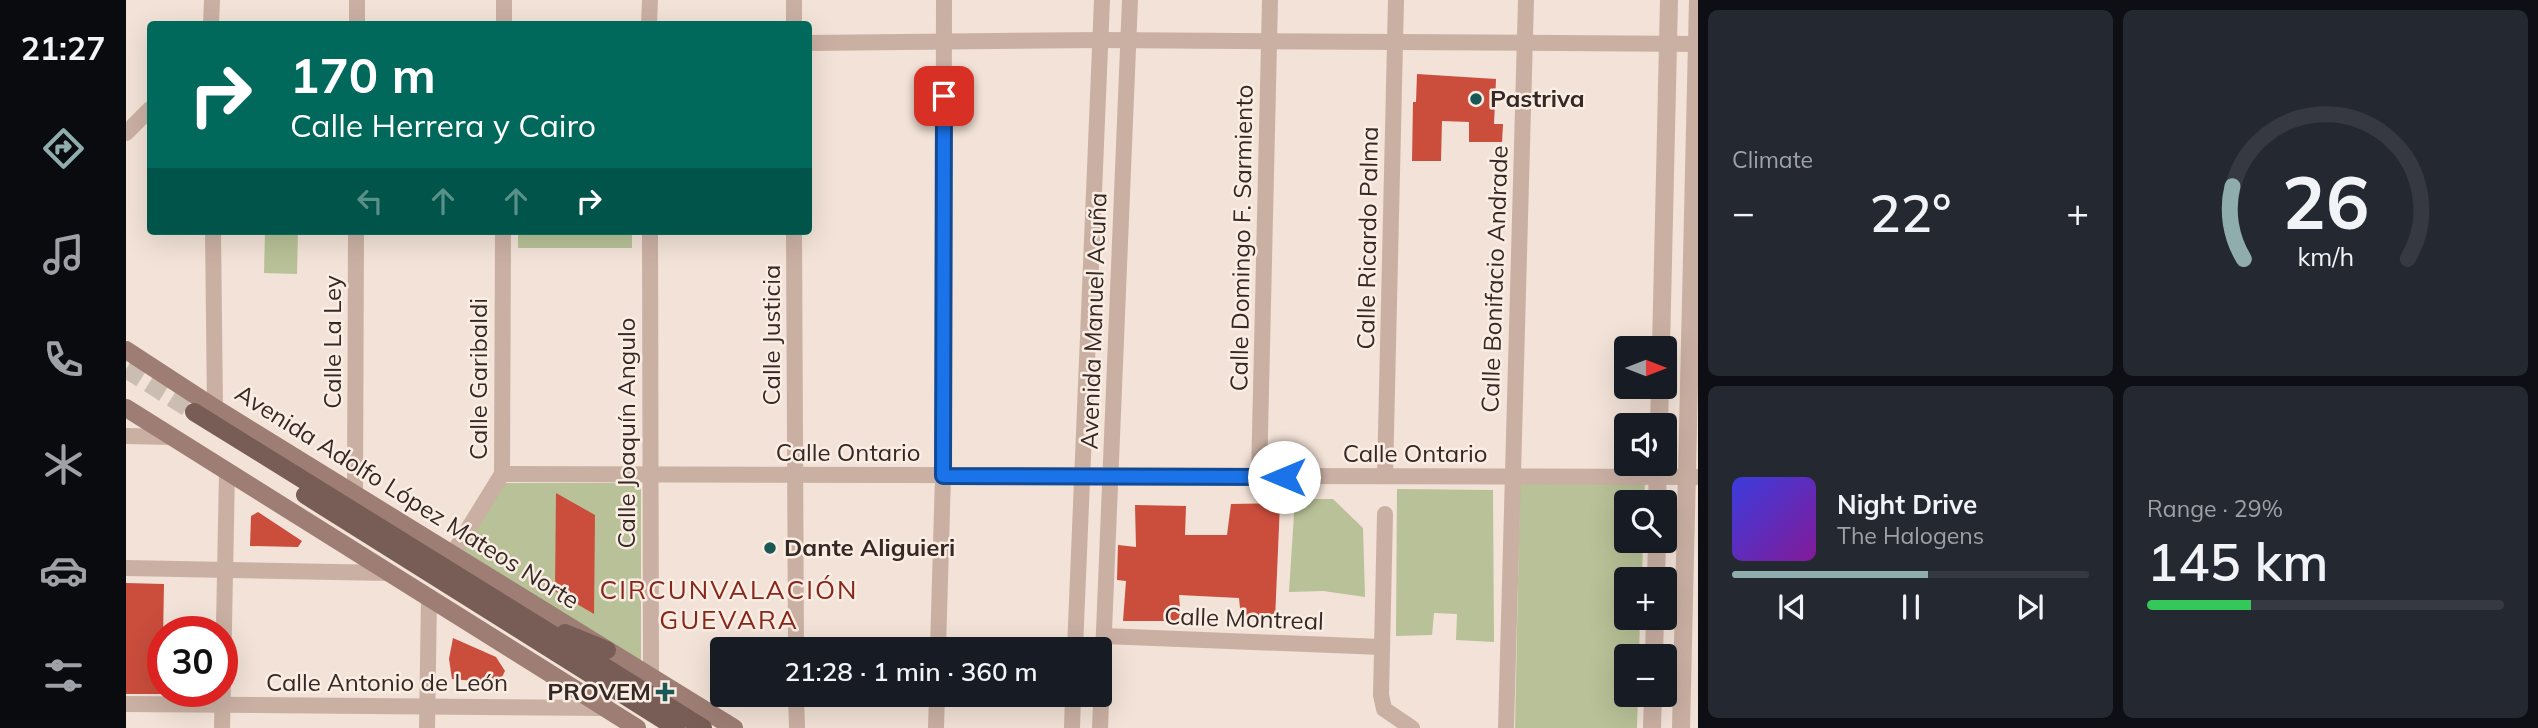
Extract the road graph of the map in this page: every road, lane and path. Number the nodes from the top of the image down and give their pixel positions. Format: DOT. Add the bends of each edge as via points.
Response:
graph roads {
  1 [pos="212,0"];
  2 [pos="357,0"];
  3 [pos="504,0"];
  4 [pos="650,0"];
  5 [pos="794,0"];
  6 [pos="944,0"];
  7 [pos="1102,0"];
  8 [pos="1130,0"];
  9 [pos="1270,0"];
  10 [pos="1396,0"];
  11 [pos="1526,0"];
  12 [pos="1669,0"];
  13 [pos="1698,0"];
  14 [pos="211,21"];
  15 [pos="357,21"];
  16 [pos="504,21"];
  17 [pos="649,21"];
  18 [pos="793,21"];
  19 [pos="1101,40"];
  20 [pos="1269,40"];
  21 [pos="1129,41"];
  22 [pos="1395,41"];
  23 [pos="1524,41"];
  24 [pos="944,42"];
  25 [pos="812,43"];
  26 [pos="1667,44"];
  27 [pos="1697,44"];
  28 [pos="147,112"];
  29 [pos="126,133"];
  30 [pos="213,235"];
  31 [pos="356,235"];
  32 [pos="503,235"];
  33 [pos="650,235"];
  34 [pos="794,235"];
  35 [pos="1661,336"];
  36 [pos="126,350"];
  37 [pos="126,408"];
  38 [pos="215,408"];
  39 [pos="126,436"];
  40 [pos="172,437"];
  41 [pos="227,472"];
  42 [pos="1614,473"];
  43 [pos="502,474"];
  44 [pos="650,475"];
  45 [pos="795,475"];
  46 [pos="943,476"];
  47 [pos="1082,476"];
  48 [pos="1111,476"];
  49 [pos="1385,476"];
  50 [pos="1513,476"];
  51 [pos="1259,477"];
  52 [pos="1692,477"];
  53 [pos="355,495"];
  54 [pos="1385,514"];
  55 [pos="452,555"];
  56 [pos="126,568"];
  57 [pos="225,570"];
  58 [pos="388,573"];
  59 [pos="429,597"];
  60 [pos="520,614"];
  61 [pos="224,616"];
  62 [pos="1104,636"];
  63 [pos="796,637"];
  64 [pos="938,637"];
  65 [pos="1075,637"];
  66 [pos="1381,648"];
  67 [pos="607,650"];
  68 [pos="651,677"];
  69 [pos="610,687"];
  70 [pos="126,704"];
  71 [pos="147,704"];
  72 [pos="238,705"];
  73 [pos="427,706"];
  74 [pos="222,707"];
  75 [pos="796,707"];
  76 [pos="937,707"];
  77 [pos="1073,707"];
  78 [pos="1653,707"];
  79 [pos="607,708"];
  80 [pos="634,727"];
  81 [pos="222,728"];
  82 [pos="427,728"];
  83 [pos="656,728"];
  84 [pos="676,728"];
  85 [pos="703,728"];
  86 [pos="734,728"];
  87 [pos="797,728"];
  88 [pos="936,728"];
  89 [pos="1072,728"];
  90 [pos="1100,728"];
  91 [pos="1412,728"];
  92 [pos="1506,728"];
  93 [pos="1653,728"];
  94 [pos="1681,728"];
  1 -- 14 [label="street"];
  2 -- 15 [label="street"];
  3 -- 16 [label="street"];
  4 -- 17 [label="street"];
  5 -- 18 [label="street"];
  6 -- 24 [label="street"];
  7 -- 19 [label="street, Avenida Manuel Acuña"];
  8 -- 21 [label="street, Avenida Manuel Acuña"];
  9 -- 20 [label="street, Calle Domingo F. Sarmiento"];
  10 -- 22 [label="street, Calle Ricardo Palma"];
  11 -- 23 [label="street, Calle Bonifacio Andrade"];
  12 -- 26 [label="street"];
  13 -- 27 [label="street"];
  19 -- 21 [label="street"];
  19 -- 24 [label="street"];
  19 -- 47 [label="street, Avenida Manuel Acuña"];
  20 -- 21 [label="street"];
  20 -- 22 [label="street"];
  20 -- 51 [label="street, Calle Domingo F. Sarmiento"];
  21 -- 48 [label="street, Avenida Manuel Acuña"];
  22 -- 23 [label="street"];
  22 -- 49 [label="street, Calle Ricardo Palma"];
  23 -- 26 [label="street"];
  23 -- 50 [label="street, Calle Bonifacio Andrade"];
  24 -- 25 [label="street"];
  24 -- 46 [label="street"];
  26 -- 27 [label="street"];
  26 -- 35 [label="street"];
  27 -- 52 [label="street"];
  28 -- 29 [label="street"];
  30 -- 38 [label="street"];
  31 -- 53 [label="street, Calle La Ley"];
  32 -- 43 [label="street, Calle Garibaldi"];
  33 -- 44 [label="street, Calle Joaquín Angulo"];
  34 -- 45 [label="street, Calle Justicia"];
  36 -- 38 [label="main road, Avenida Adolfo López Mateos Norte"];
  37 -- 40 [label="main road"];
  38 -- 53 [label="main road, Avenida Adolfo López Mateos Norte"];
  39 -- 40 [label="street"];
  40 -- 41 [label="main road"];
  41 -- 57 [label="street"];
  41 -- 58 [label="main road"];
  42 -- 50 [label="street, Calle Ontario"];
  43 -- 44 [label="street, Calle Ontario"];
  43 -- 55 [label="street, Calle Garibaldi"];
  44 -- 45 [label="street, Calle Ontario"];
  44 -- 68 [label="street, Calle Joaquín Angulo"];
  45 -- 46 [label="street, Calle Ontario"];
  45 -- 63 [label="street, Calle Justicia"];
  46 -- 47 [label="street, Calle Ontario"];
  46 -- 64 [label="street"];
  47 -- 48 [label="street, Calle Ontario"];
  47 -- 65 [label="street, Avenida Manuel Acuña"];
  48 -- 51 [label="street, Calle Ontario"];
  48 -- 62 [label="street, Avenida Manuel Acuña"];
  49 -- 50 [label="street, Calle Ontario"];
  49 -- 51 [label="street, Calle Ontario"];
  50 -- 92 [label="street, Calle Bonifacio Andrade"];
  52 -- 94 [label="street"];
  53 -- 55 [label="main road, Avenida Adolfo López Mateos Norte"];
  54 -- 66 [label="street"];
  55 -- 67 [label="main road, Avenida Adolfo López Mateos Norte"];
  56 -- 57 [label="street"];
  57 -- 58 [label="street"];
  57 -- 61 [label="street"];
  58 -- 59 [label="main road"];
  59 -- 73 [label="street"];
  59 -- 79 [label="main road"];
  60 -- 67 [label="main road"];
  60 -- 69 [label="main road, Avenida Adolfo López Mateos Norte" via="189,415"];
  60 -- 85 [label="main road, Avenida Adolfo López Mateos Norte"];
  62 -- 66 [label="street, Calle Montreal"];
  62 -- 90 [label="street, Avenida Manuel Acuña"];
  66 -- 91 [label="street" via="1384,709"];
  67 -- 68 [label="main road, Avenida Adolfo López Mateos Norte"];
  68 -- 86 [label="main road, Avenida Adolfo López Mateos Norte"];
  69 -- 83 [label="main road"];
  69 -- 84 [label="main road, Avenida Adolfo López Mateos Norte"];
  70 -- 71 [label="street, Calle Antonio de León"];
  72 -- 73 [label="street, Calle Antonio de León"];
  73 -- 79 [label="street, Calle Antonio de León"];
  73 -- 82 [label="street"];
  74 -- 81 [label="street"];
  75 -- 87 [label="street"];
  76 -- 88 [label="street"];
  77 -- 89 [label="street"];
  78 -- 93 [label="street"];
  79 -- 80 [label="main road"];
}
